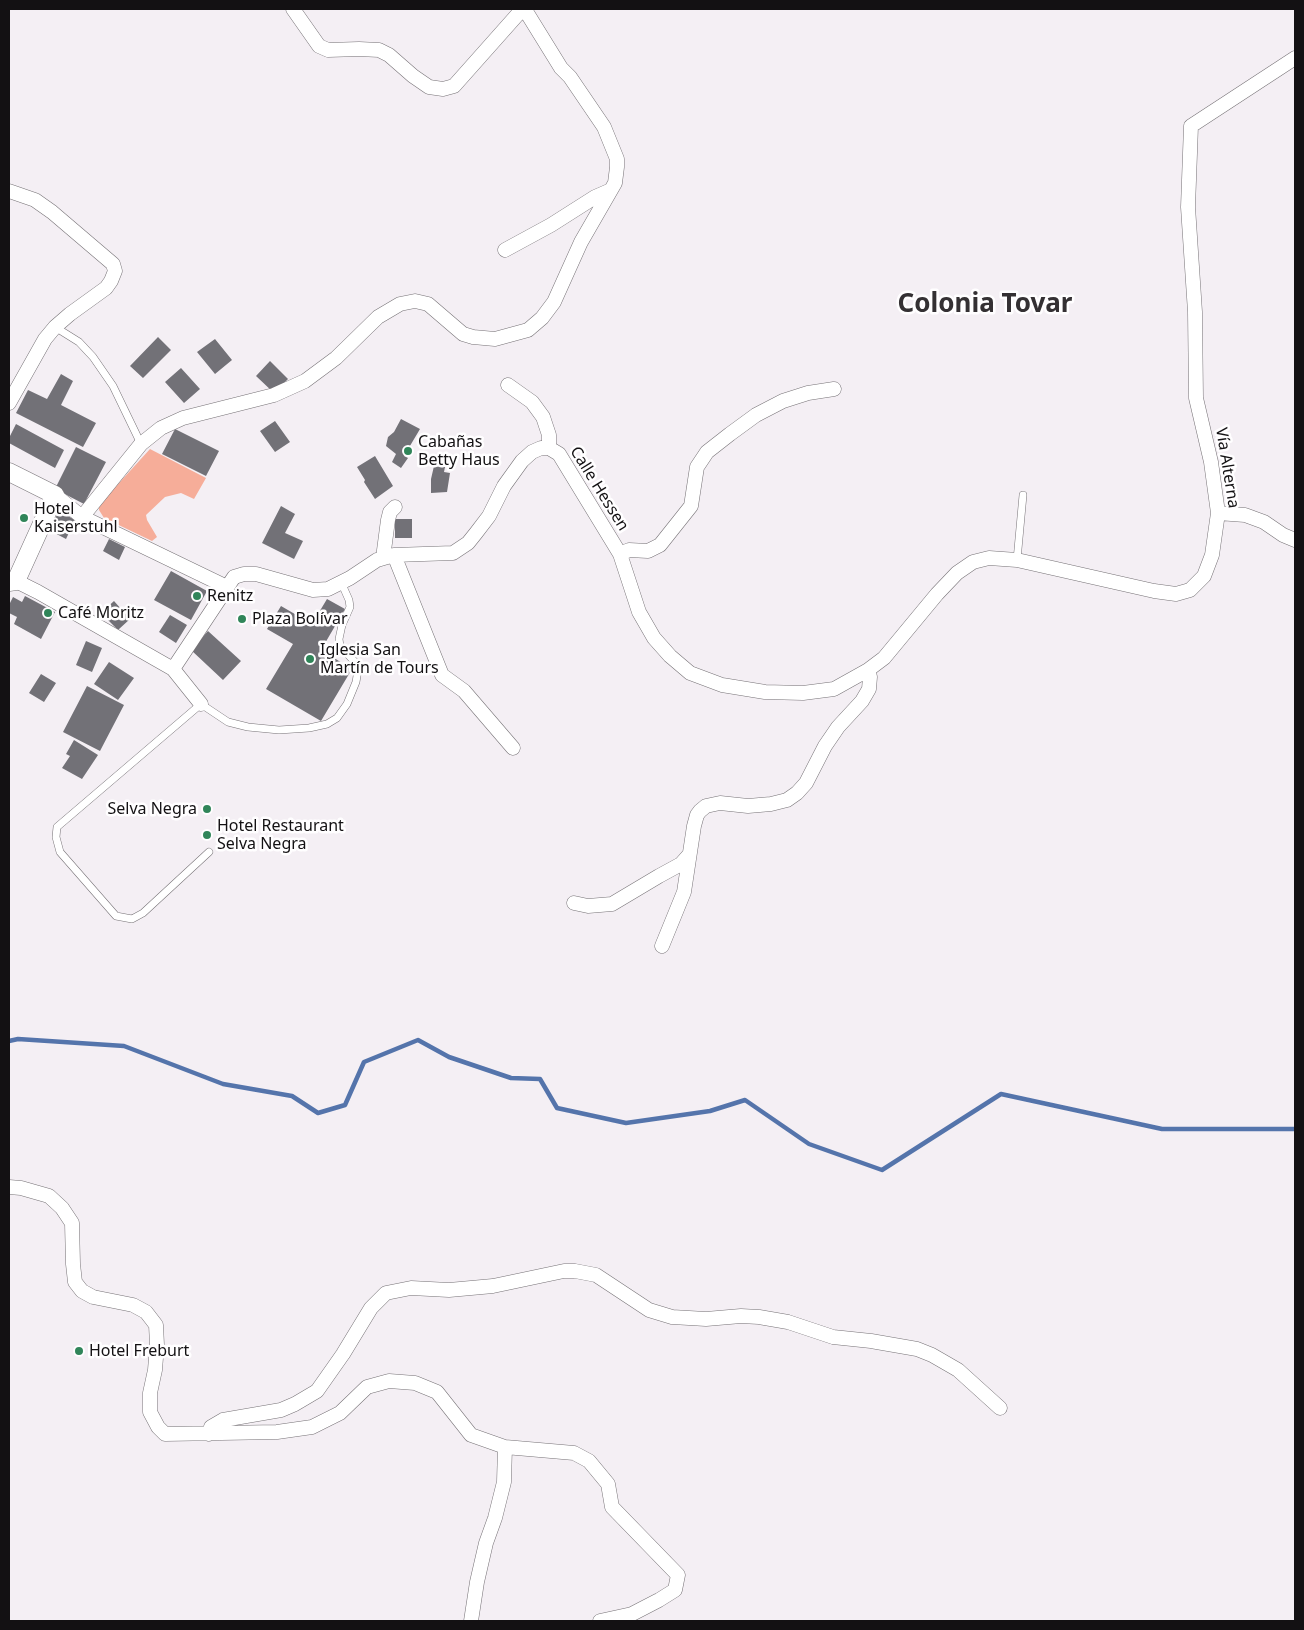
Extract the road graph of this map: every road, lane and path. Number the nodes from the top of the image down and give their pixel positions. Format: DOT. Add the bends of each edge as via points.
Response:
graph roads {
  1 [pos="293,9"];
  2 [pos="1295,58"];
  3 [pos="612,190"];
  4 [pos="9,191"];
  5 [pos="506,250"];
  6 [pos="55,328"];
  7 [pos="508,386"];
  8 [pos="834,388"];
  9 [pos="9,404"];
  10 [pos="141,444"];
  11 [pos="549,448"];
  12 [pos="9,472"];
  13 [pos="55,495"];
  14 [pos="1022,495"];
  15 [pos="395,507"];
  16 [pos="1218,513"];
  17 [pos="82,517"];
  18 [pos="1295,540"];
  19 [pos="620,554"];
  20 [pos="388,556"];
  21 [pos="1018,560"];
  22 [pos="12,582"];
  23 [pos="341,582"];
  24 [pos="227,587"];
  25 [pos="174,669"];
  26 [pos="868,670"];
  27 [pos="201,704"];
  28 [pos="513,748"];
  29 [pos="209,852"];
  30 [pos="689,855"];
  31 [pos="574,903"];
  32 [pos="662,946"];
  33 [pos="9,1187"];
  34 [pos="1000,1408"];
  35 [pos="209,1434"];
  36 [pos="505,1447"];
  37 [pos="471,1621"];
  38 [pos="600,1621"];
  1 -- 3 [label="street" via="319,46 328,50 379,50 429,87 443,89 454,86 518,14 527,13 561,68 604,127 616,159"];
  2 -- 16 [label="street, Vía Alterna" via="1191,126 1188,207 1195,312 1196,398 1211,462"];
  3 -- 5 [label="street"];
  3 -- 10 [label="street" via="581,242 554,302 528,330 494,339 473,338 463,334 428,304 407,301 378,317 336,358 305,381 274,395 172,422"];
  4 -- 6 [label="street" via="35,200 52,212 114,267 115,273 106,288"];
  6 -- 9 [label="street" via="45,339"];
  6 -- 10 [label="lane" via="79,342 93,357 113,386"];
  7 -- 11 [label="street" via="528,399 543,417"];
  8 -- 19 [label="street" via="783,401 756,415 714,446 697,467 691,506 664,541 652,550 629,550"];
  10 -- 17 [label="street"];
  11 -- 19 [label="street, Calle Hessen" via="559,454"];
  11 -- 20 [label="street, Calle Hessen" via="532,452 522,461 504,486 489,516 468,543 453,552"];
  12 -- 13 [label="street"];
  13 -- 17 [label="street"];
  13 -- 22 [label="street"];
  14 -- 21 [label="lane"];
  15 -- 20 [label="street" via="388,520"];
  16 -- 18 [label="street" via="1245,515"];
  16 -- 21 [label="street, Vía Alterna" via="1212,555 1204,576 1190,590 1176,594"];
  17 -- 24 [label="street"];
  19 -- 26 [label="street, Calle Hessen" via="639,612 654,638 690,673 722,684 765,692 803,693 834,689"];
  20 -- 23 [label="street, Calle Hessen"];
  20 -- 28 [label="street" via="442,675 464,691"];
  21 -- 26 [label="street, Vía Alterna" via="989,558 972,562 957,573 884,658"];
  22 -- 25 [label="street" via="38,592"];
  23 -- 24 [label="street, Calle Hessen" via="328,589 313,590 256,574 244,574 234,577"];
  23 -- 27 [label="lane" via="350,607 342,625 340,646 358,670 350,696 337,718 309,728 248,727 228,722"];
  24 -- 25 [label="street"];
  25 -- 27 [label="street"];
  26 -- 30 [label="street" via="869,689 825,746 802,788 787,800 771,804 720,803 706,806 697,816"];
  27 -- 29 [label="lane" via="57,826 56,837 60,852 116,916 132,919 143,913"];
  30 -- 31 [label="street" via="681,864 612,904 588,906"];
  30 -- 32 [label="street" via="684,892"];
  33 -- 35 [label="street" via="49,1196 62,1208 72,1223 73,1264 76,1282 82,1291 133,1305 146,1312 156,1325 150,1412 158,1427 165,1434"];
  34 -- 35 [label="street" via="958,1370 917,1349 833,1337 788,1322 759,1317 706,1320 672,1317 649,1310 596,1275 564,1271 493,1286 449,1290 410,1288 386,1293 371,1308 317,1391 281,1410 223,1420"];
  35 -- 36 [label="street" via="277,1432 312,1427 340,1413 367,1387 389,1381 415,1383 437,1392 471,1435"];
  36 -- 37 [label="street" via="504,1482 484,1550"];
  36 -- 38 [label="street" via="574,1453 589,1461 608,1484 612,1507 678,1576 675,1590 659,1600 632,1614"];
}
